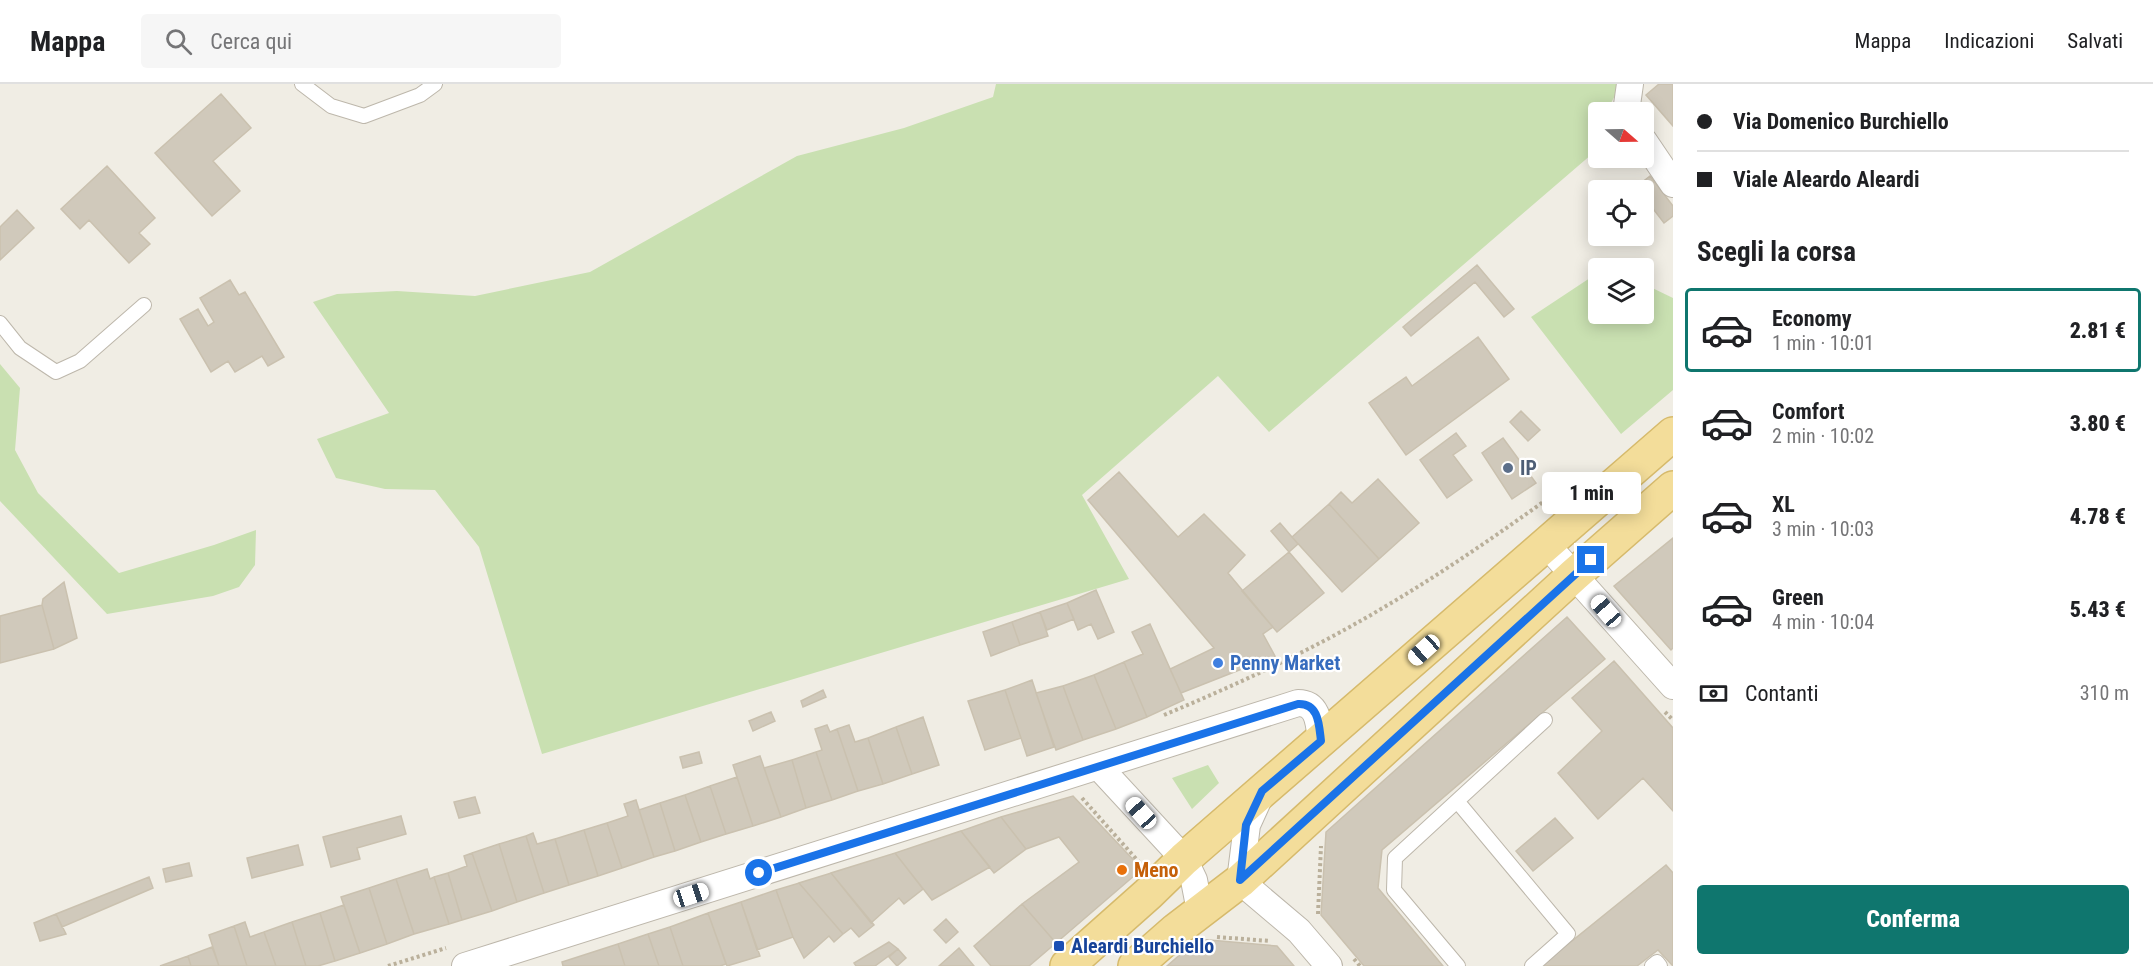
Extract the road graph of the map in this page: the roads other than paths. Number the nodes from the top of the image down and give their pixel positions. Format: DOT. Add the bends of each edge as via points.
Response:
graph roads {
  1 [pos="302,84"];
  2 [pos="435,84"];
  3 [pos="1630,84"];
  4 [pos="1628,102"];
  5 [pos="1654,156"];
  6 [pos="1673,184"];
  7 [pos="144,305"];
  8 [pos="0,323"];
  9 [pos="1673,434"];
  10 [pos="1673,488"];
  11 [pos="1545,543"];
  12 [pos="1574,575"];
  13 [pos="1673,686"];
  14 [pos="1545,720"];
  15 [pos="1321,741"];
  16 [pos="1099,767"];
  17 [pos="1262,791"];
  18 [pos="1457,801"];
  19 [pos="1184,859"];
  20 [pos="1240,880"];
  21 [pos="1207,924"];
  22 [pos="460,955"];
  23 [pos="1067,966"];
  24 [pos="1135,966"];
  25 [pos="1329,966"];
  26 [pos="1458,966"];
  27 [pos="1532,966"];
  28 [pos="1652,966"];
  29 [pos="1660,966"];
  1 -- 2 [label="lane" via="331,106 364,116 420,95"];
  3 -- 4 [label="street"];
  5 -- 6 [label="street"];
  7 -- 8 [label="lane" via="80,361 56,372 20,348"];
  9 -- 11 [label="main road"];
  10 -- 12 [label="main road"];
  11 -- 12 [label="street"];
  11 -- 15 [label="main road"];
  12 -- 13 [label="street"];
  12 -- 20 [label="main road"];
  14 -- 18 [label="lane"];
  15 -- 16 [label="street" via="1314,710 1298,704"];
  15 -- 17 [label="main road"];
  16 -- 19 [label="street"];
  16 -- 22 [label="street"];
  17 -- 19 [label="main road"];
  17 -- 20 [label="street" via="1246,825"];
  18 -- 26 [label="lane" via="1395,858 1394,890"];
  18 -- 27 [label="lane" via="1568,934"];
  19 -- 21 [label="street"];
  19 -- 23 [label="main road"];
  20 -- 21 [label="main road"];
  20 -- 25 [label="street" via="1299,932"];
  21 -- 24 [label="main road"];
  28 -- 29 [label="lane" via="1657,962"];
}
